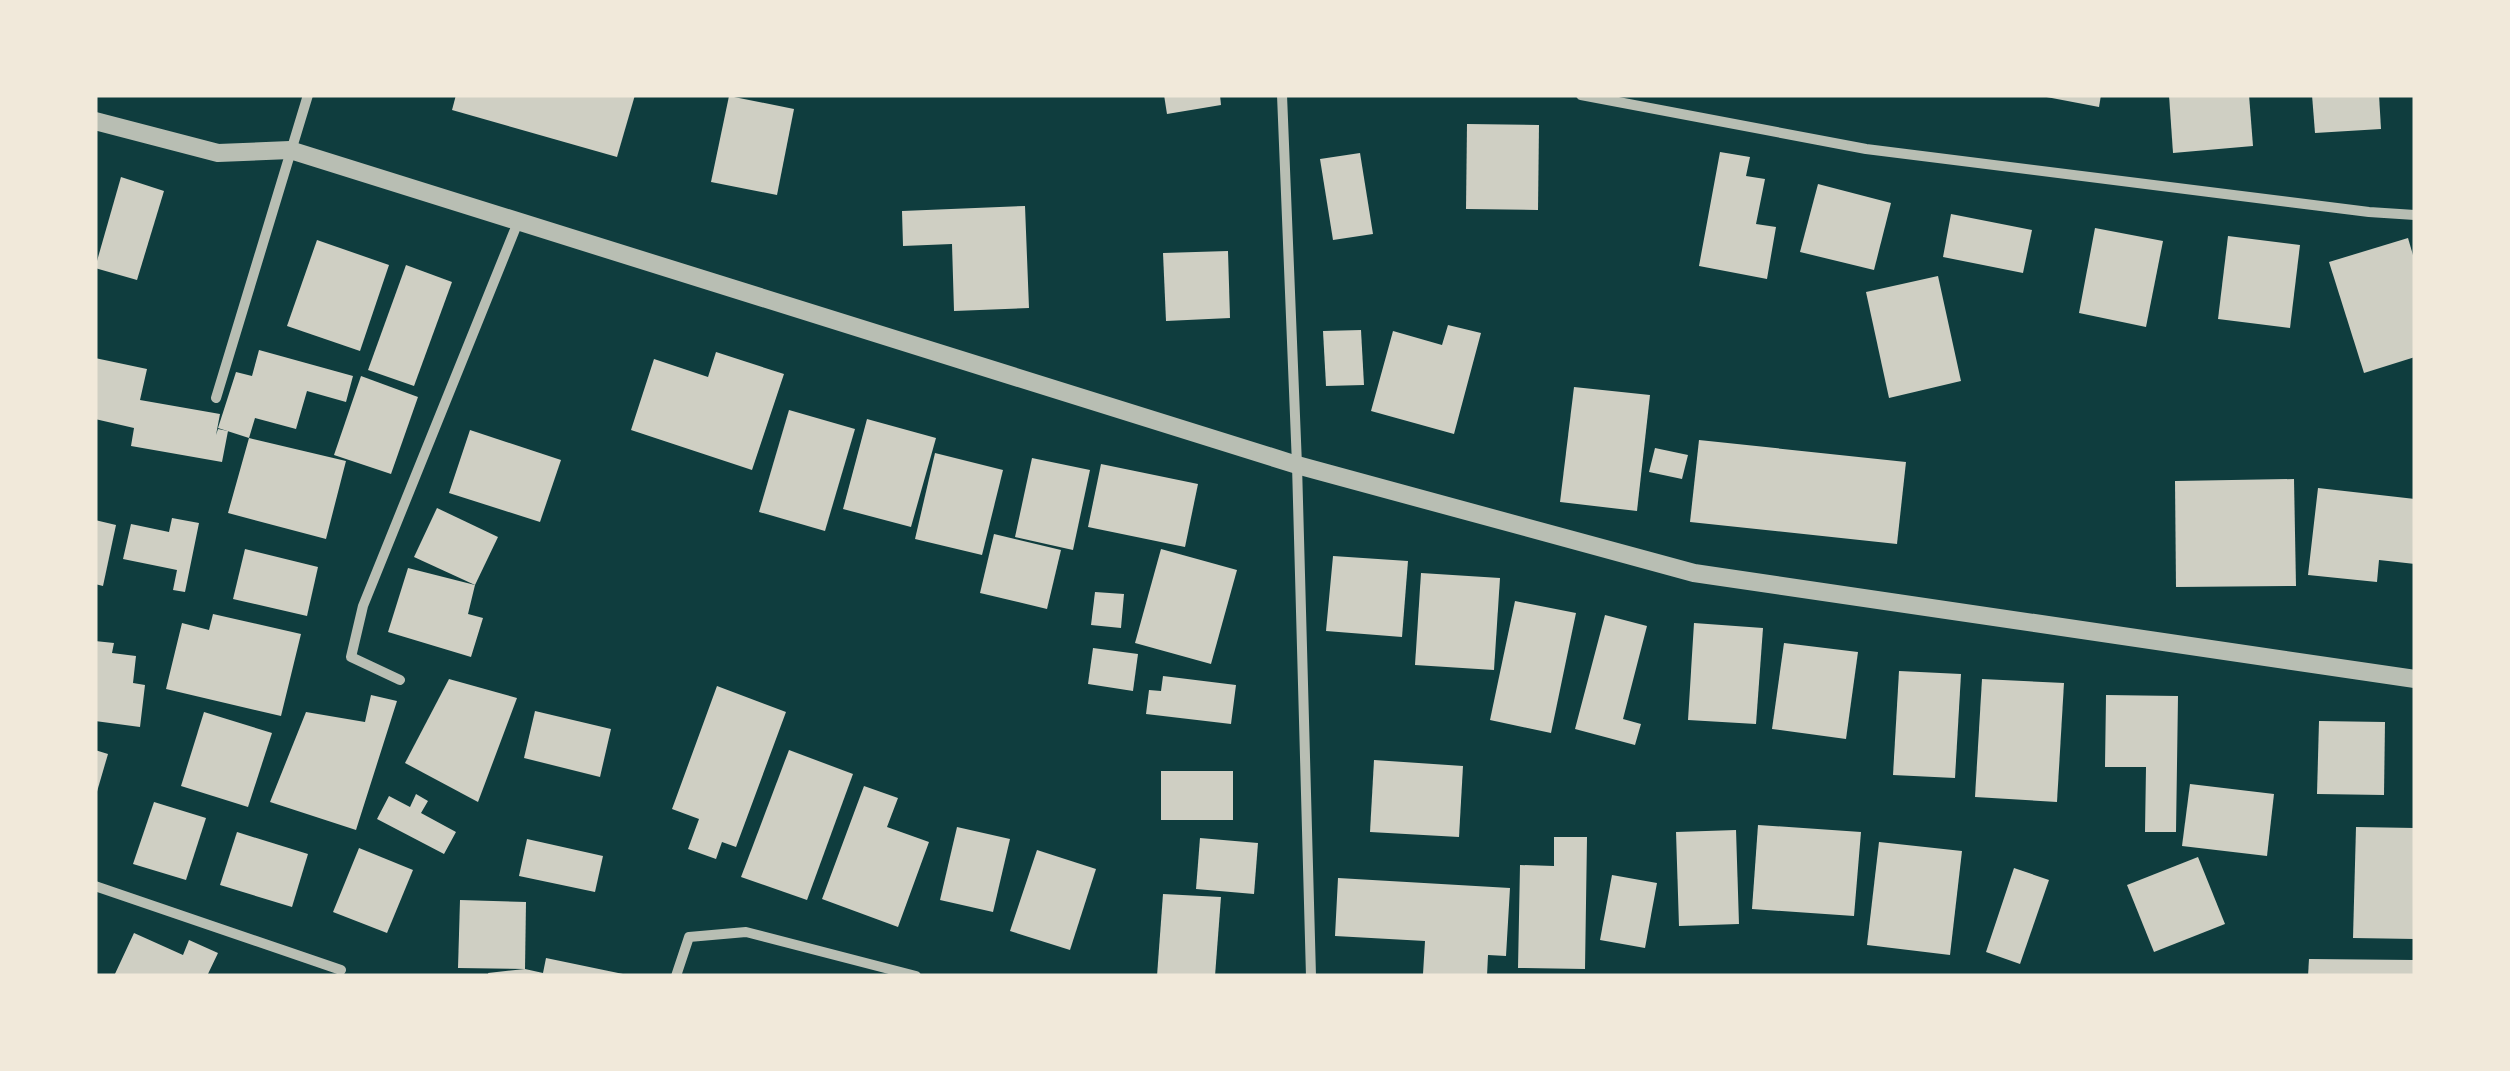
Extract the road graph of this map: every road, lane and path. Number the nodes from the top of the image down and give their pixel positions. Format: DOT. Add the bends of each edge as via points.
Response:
graph roads {
  1 [pos="308,95"];
  2 [pos="1282,95"];
  3 [pos="1581,95"];
  4 [pos="95,121"];
  5 [pos="290,150"];
  6 [pos="2415,214"];
  7 [pos="518,222"];
  8 [pos="216,398"];
  9 [pos="1298,465"];
  10 [pos="2415,679"];
  11 [pos="400,680"];
  12 [pos="95,886"];
  13 [pos="341,970"];
  14 [pos="676,976"];
  15 [pos="916,976"];
  16 [pos="1311,976"];
  1 -- 5 [label="street"];
  2 -- 9 [label="street"];
  3 -- 6 [label="street" via="1866,149"];
  4 -- 5 [label="street" via="218,152"];
  5 -- 7 [label="street"];
  5 -- 8 [label="street"];
  7 -- 9 [label="street"];
  7 -- 11 [label="street" via="363,606 351,656"];
  9 -- 10 [label="street" via="1694,573"];
  9 -- 16 [label="street"];
  12 -- 13 [label="street"];
  14 -- 15 [label="street" via="690,937 746,932"];
}
